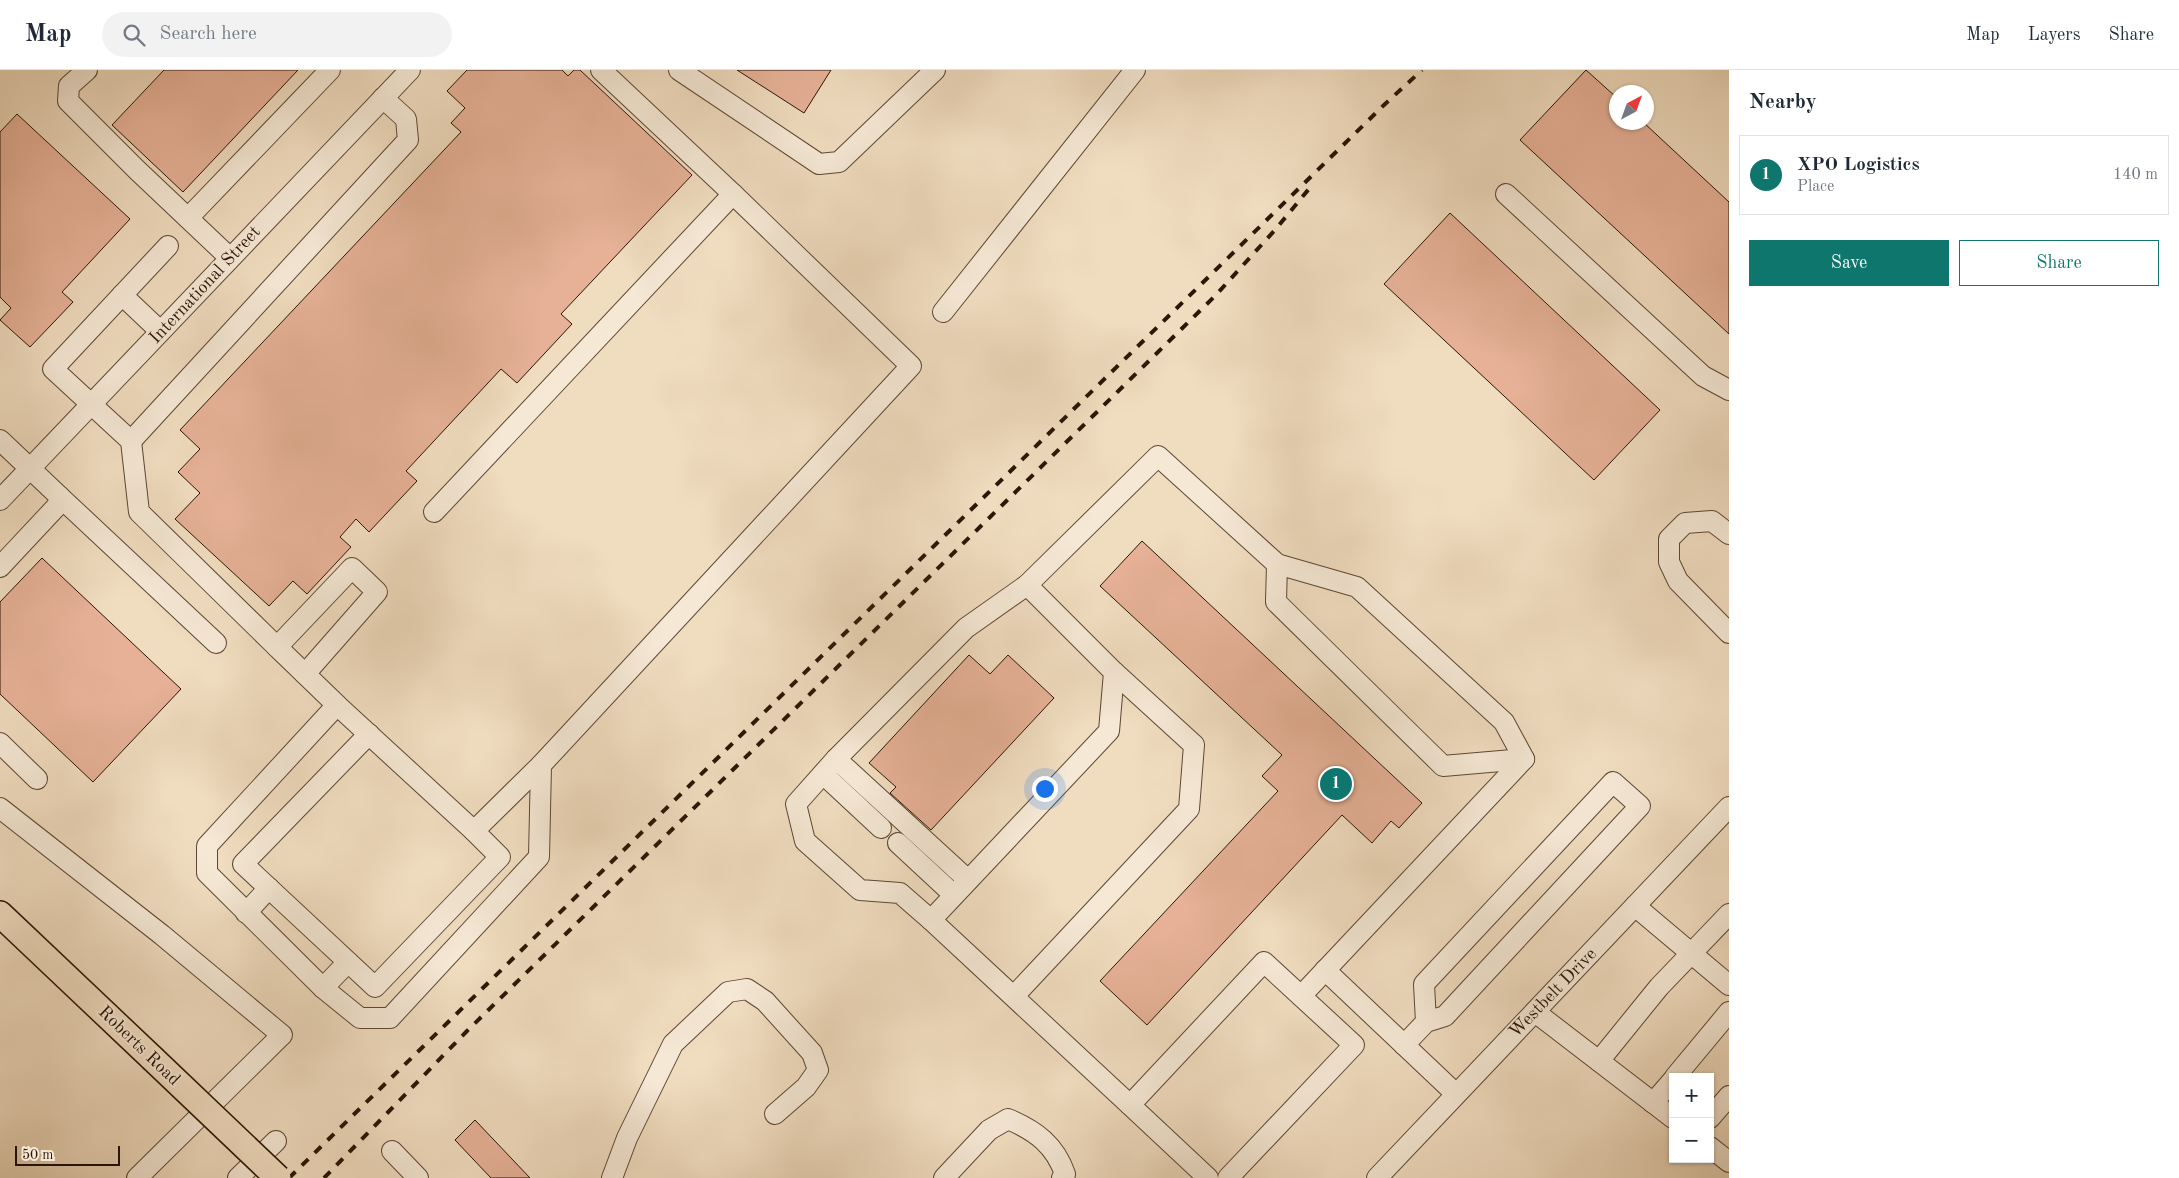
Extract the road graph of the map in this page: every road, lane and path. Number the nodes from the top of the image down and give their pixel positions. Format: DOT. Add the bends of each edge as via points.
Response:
graph roads {
  1 [pos="86,70"];
  2 [pos="330,70"];
  3 [pos="410,70"];
  4 [pos="601,70"];
  5 [pos="679,70"];
  6 [pos="935,70"];
  7 [pos="1135,70"];
  8 [pos="383,98"];
  9 [pos="733,194"];
  10 [pos="1506,194"];
  11 [pos="188,218"];
  12 [pos="168,246"];
  13 [pos="230,258"];
  14 [pos="122,294"];
  15 [pos="943,312"];
  16 [pos="160,331"];
  17 [pos="1729,390"];
  18 [pos="91,406"];
  19 [pos="0,440"];
  20 [pos="131,441"];
  21 [pos="30,468"];
  22 [pos="60,496"];
  23 [pos="0,500"];
  24 [pos="434,512"];
  25 [pos="1729,534"];
  26 [pos="1277,564"];
  27 [pos="0,567"];
  28 [pos="1027,585"];
  29 [pos="1729,633"];
  30 [pos="216,643"];
  31 [pos="277,646"];
  32 [pos="1114,672"];
  33 [pos="304,674"];
  34 [pos="337,705"];
  35 [pos="368,734"];
  36 [pos="0,743"];
  37 [pos="836,759"];
  38 [pos="1524,759"];
  39 [pos="541,765"];
  40 [pos="823,774"];
  41 [pos="38,779"];
  42 [pos="1729,807"];
  43 [pos="0,808"];
  44 [pos="882,828"];
  45 [pos="474,831"];
  46 [pos="898,843"];
  47 [pos="968,880"];
  48 [pos="269,888"];
  49 [pos="954,895"];
  50 [pos="1635,906"];
  51 [pos="246,913"];
  52 [pos="0,914"];
  53 [pos="1729,914"];
  54 [pos="931,920"];
  55 [pos="1691,954"];
  56 [pos="348,962"];
  57 [pos="1325,970"];
  58 [pos="1729,986"];
  59 [pos="323,988"];
  60 [pos="1014,996"];
  61 [pos="1301,996"];
  62 [pos="1535,1012"];
  63 [pos="1729,1012"];
  64 [pos="1426,1022"];
  65 [pos="1404,1045"];
  66 [pos="1599,1061"];
  67 [pos="1678,1073"];
  68 [pos="1669,1085"];
  69 [pos="1456,1094"];
  70 [pos="1729,1096"];
  71 [pos="1653,1103"];
  72 [pos="1130,1105"];
  73 [pos="1714,1113"];
  74 [pos="775,1114"];
  75 [pos="1669,1115"];
  76 [pos="276,1141"];
  77 [pos="1714,1150"];
  78 [pos="392,1151"];
  79 [pos="1729,1162"];
  80 [pos="137,1178"];
  81 [pos="238,1178"];
  82 [pos="278,1178"];
  83 [pos="418,1178"];
  84 [pos="612,1178"];
  85 [pos="944,1178"];
  86 [pos="1062,1178"];
  87 [pos="1208,1178"];
  88 [pos="1228,1178"];
  89 [pos="1377,1178"];
  1 -- 11 [label="street" via="69,86 68,101"];
  2 -- 11 [label="street"];
  3 -- 8 [label="street, International Street"];
  4 -- 9 [label="street"];
  5 -- 6 [label="street" via="819,164 839,162"];
  7 -- 15 [label="street"];
  8 -- 13 [label="street, International Street"];
  8 -- 20 [label="street" via="406,119 408,140"];
  9 -- 24 [label="street"];
  9 -- 39 [label="street" via="911,366"];
  10 -- 17 [label="street" via="1703,376"];
  11 -- 13 [label="street"];
  12 -- 14 [label="street"];
  13 -- 16 [label="street, International Street"];
  14 -- 16 [label="street"];
  14 -- 18 [label="street" via="53,369"];
  16 -- 18 [label="street, International Street"];
  18 -- 20 [label="street"];
  18 -- 21 [label="street, International Street"];
  19 -- 21 [label="street"];
  20 -- 31 [label="street" via="139,512"];
  21 -- 22 [label="street"];
  21 -- 23 [label="street, International Street"];
  22 -- 27 [label="street" via="58,505"];
  22 -- 30 [label="street"];
  25 -- 29 [label="street" via="1712,521 1685,523 1670,539 1669,562 1678,581"];
  26 -- 28 [label="street" via="1158,456"];
  26 -- 38 [label="street" via="1357,587 1504,722"];
  26 -- 38 [label="street" via="1276,602 1443,766"];
  28 -- 32 [label="street"];
  28 -- 37 [label="street" via="966,628"];
  31 -- 33 [label="street"];
  31 -- 33 [label="street" via="352,568 378,592"];
  32 -- 47 [label="street" via="1109,731"];
  32 -- 60 [label="street" via="1194,745 1190,809"];
  33 -- 34 [label="street"];
  34 -- 35 [label="street"];
  34 -- 51 [label="street" via="207,846 207,873"];
  35 -- 45 [label="street"];
  35 -- 48 [label="street" via="243,864"];
  36 -- 41 [label="street"];
  37 -- 40 [label="street"];
  37 -- 47 [label="street"];
  38 -- 57 [label="street"];
  39 -- 45 [label="street"];
  39 -- 59 [label="street" via="540,857 390,1018 360,1018"];
  40 -- 44 [label="street"];
  40 -- 54 [label="street" via="796,804 806,841 860,890 900,893"];
  42 -- 50 [label="street, Westbelt Drive"];
  43 -- 80 [label="street" via="162,935 282,1036"];
  45 -- 56 [label="street" via="500,856 454,904 375,986"];
  46 -- 49 [label="street"];
  47 -- 49 [label="street"];
  48 -- 51 [label="street"];
  48 -- 56 [label="street"];
  49 -- 54 [label="street"];
  50 -- 55 [label="street"];
  50 -- 62 [label="street, Westbelt Drive"];
  51 -- 59 [label="street"];
  52 -- 82 [label="main road, Roberts Road, bridge"];
  53 -- 55 [label="street"];
  54 -- 60 [label="street"];
  55 -- 58 [label="street"];
  55 -- 66 [label="street" via="1659,987"];
  56 -- 59 [label="street"];
  57 -- 61 [label="street"];
  57 -- 65 [label="street"];
  60 -- 72 [label="street"];
  61 -- 72 [label="street" via="1264,962"];
  61 -- 88 [label="street" via="1354,1045"];
  62 -- 66 [label="street"];
  62 -- 69 [label="street, Westbelt Drive"];
  63 -- 67 [label="street"];
  64 -- 64 [label="street" via="1445,1016 1640,806 1613,782 1424,984"];
  64 -- 65 [label="street"];
  65 -- 69 [label="street"];
  66 -- 71 [label="street"];
  68 -- 71 [label="street"];
  69 -- 89 [label="street, Westbelt Drive"];
  70 -- 73 [label="street"];
  71 -- 75 [label="street"];
  72 -- 87 [label="street"];
  74 -- 84 [label="street" via="806,1087 818,1070 812,1053 765,1001 747,988 728,992 673,1044"];
  76 -- 81 [label="street"];
  77 -- 79 [label="street"];
  78 -- 83 [label="street"];
  85 -- 86 [label="street" via="988,1130 1008,1120 1030,1128 1059,1156 1065,1174"];
}
